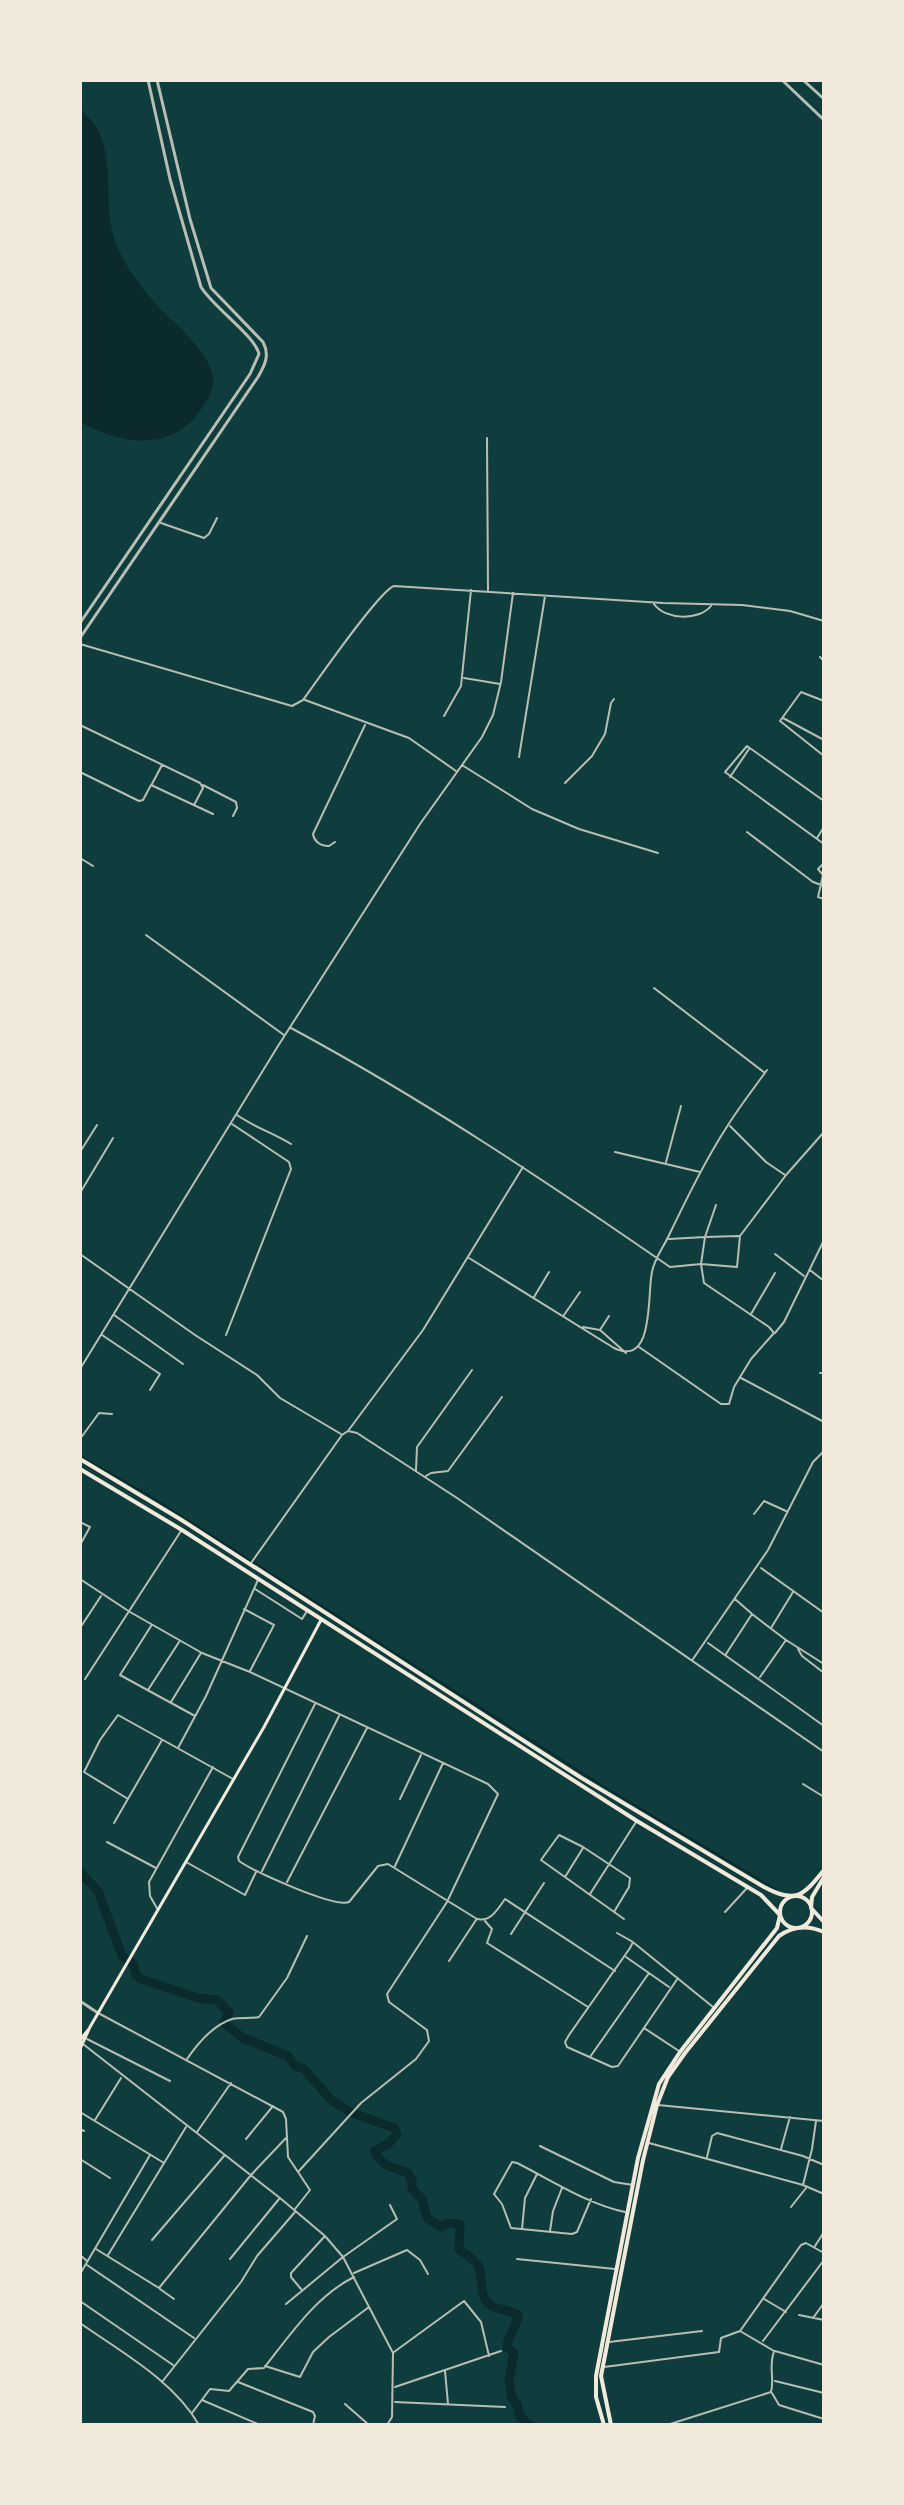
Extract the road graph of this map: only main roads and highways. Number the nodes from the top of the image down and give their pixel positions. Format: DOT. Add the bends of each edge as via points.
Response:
graph roads {
  1 [pos="80,1459"];
  2 [pos="80,1469"];
  3 [pos="242,1559"];
  4 [pos="237,1566"];
  5 [pos="321,1620"];
  6 [pos="461,1699"];
  7 [pos="456,1706"];
  8 [pos="824,1870"];
  9 [pos="824,1877"];
  10 [pos="793,1897"];
  11 [pos="811,1908"];
  12 [pos="780,1915"];
  13 [pos="824,1922"];
  14 [pos="797,1928"];
  15 [pos="824,1932"];
  16 [pos="89,2029"];
  17 [pos="81,2044"];
  18 [pos="635,2186"];
  19 [pos="612,2308"];
  20 [pos="604,2425"];
  21 [pos="611,2425"];
  1 -- 3 [label="main road"];
  2 -- 4 [label="main road"];
  3 -- 4 [label="main road"];
  3 -- 6 [label="main road"];
  4 -- 5 [label="main road"];
  5 -- 7 [label="main road"];
  5 -- 16 [label="main road"];
  6 -- 7 [label="main road"];
  6 -- 10 [label="main road" via="703,1852 772,1891"];
  7 -- 12 [label="main road" via="767,1899"];
  8 -- 10 [label="main road" via="809,1889"];
  9 -- 11 [label="main road"];
  10 -- 11 [label="main road"];
  10 -- 12 [label="main road" via="785,1901"];
  11 -- 13 [label="main road"];
  11 -- 14 [label="main road" via="809,1922"];
  12 -- 14 [label="main road"];
  12 -- 18 [label="main road" via="777,1928 661,2078"];
  14 -- 15 [label="main road"];
  14 -- 18 [label="main road" via="775,1940 668,2077"];
  16 -- 17 [label="main road"];
  16 -- 17 [label="main road"];
  18 -- 19 [label="main road"];
  18 -- 19 [label="main road"];
  19 -- 20 [label="main road" via="596,2376"];
  19 -- 21 [label="main road" via="601,2376"];
}
